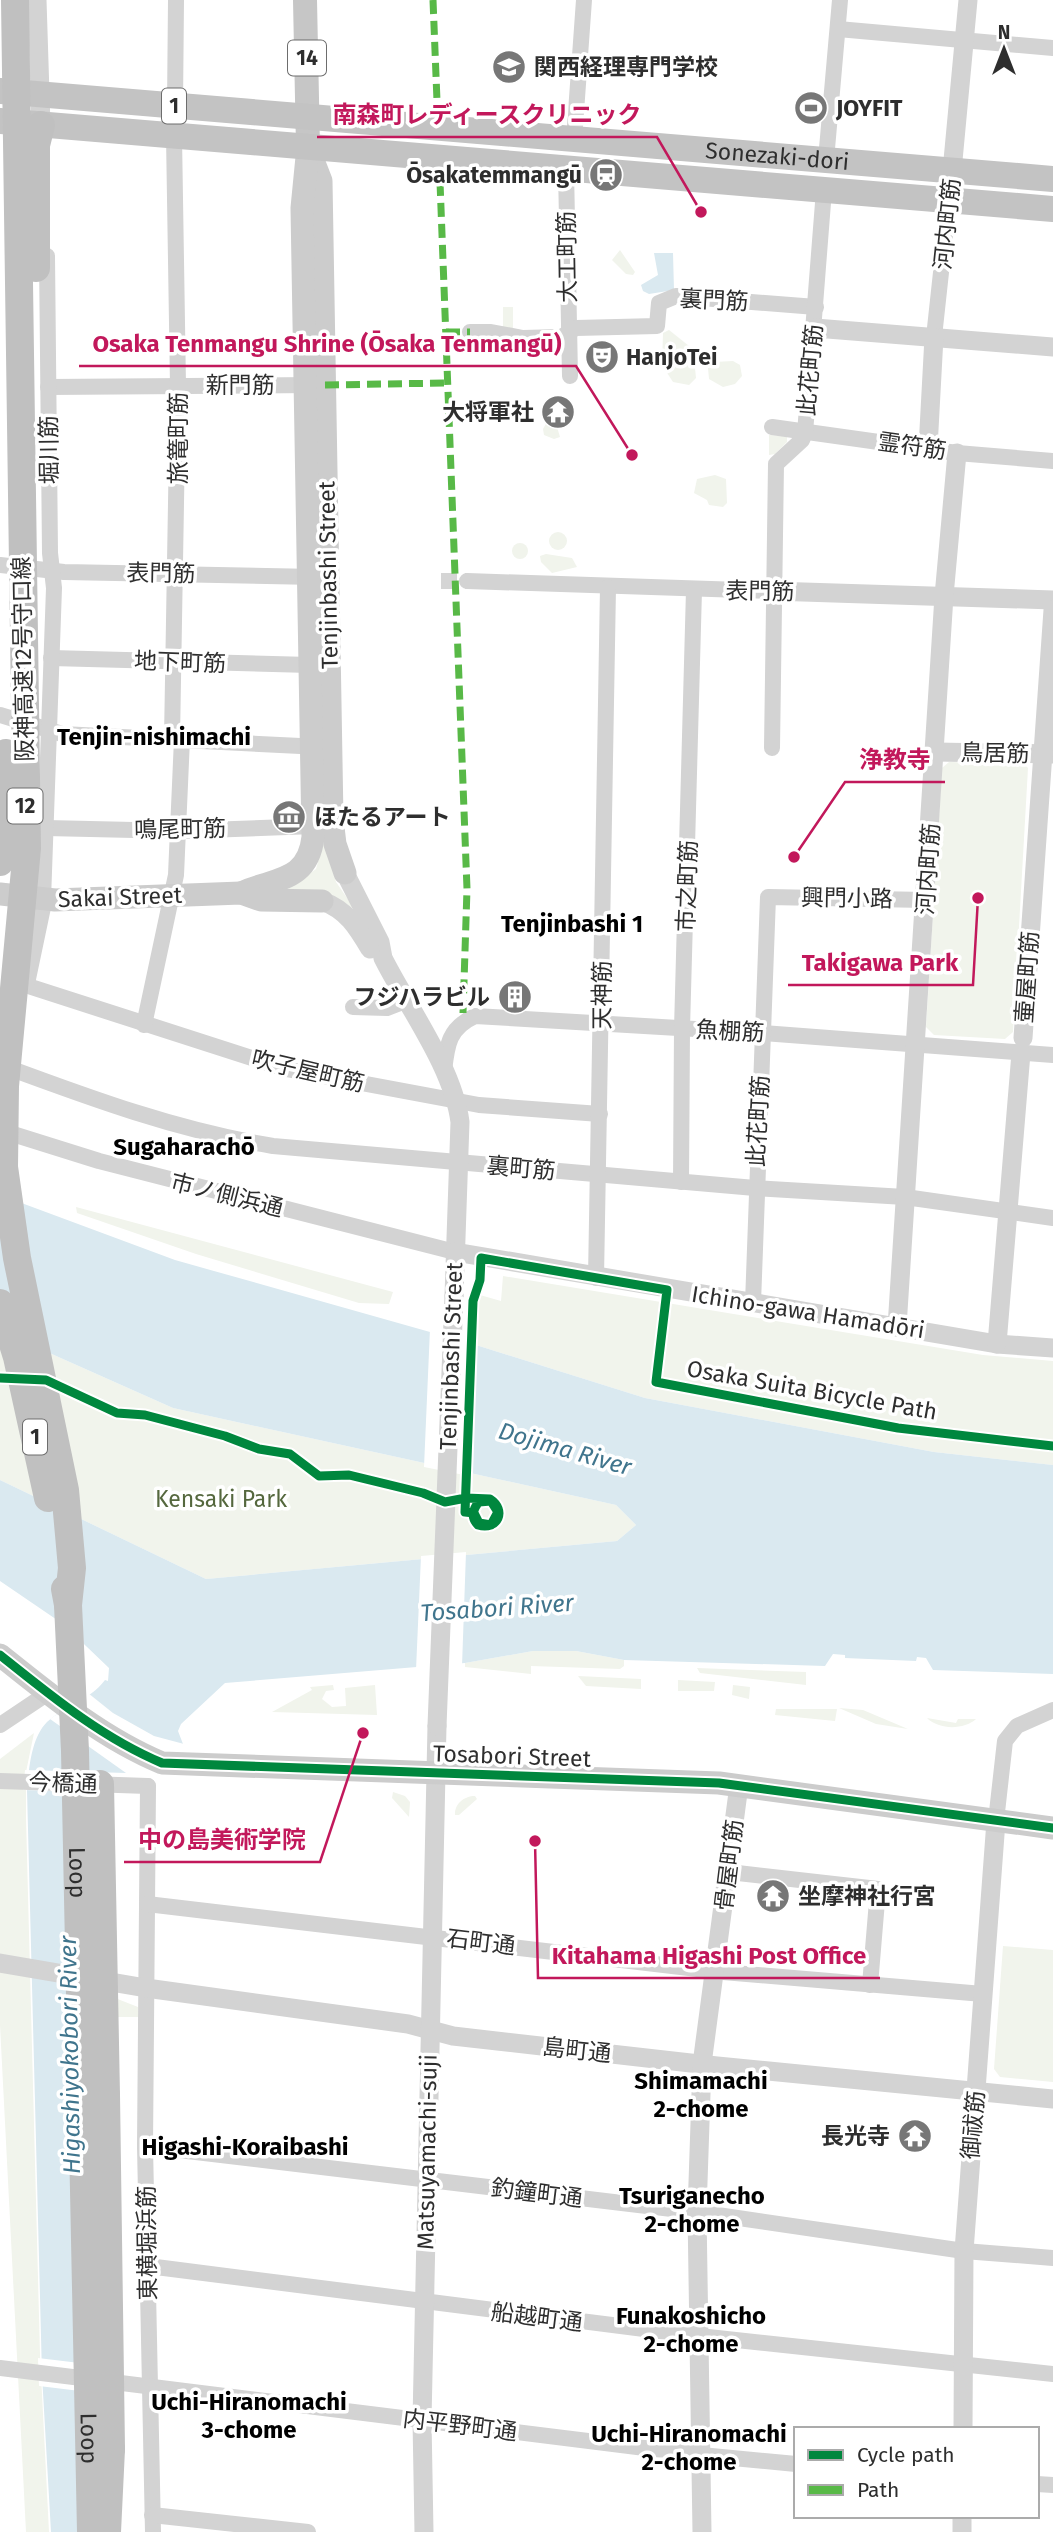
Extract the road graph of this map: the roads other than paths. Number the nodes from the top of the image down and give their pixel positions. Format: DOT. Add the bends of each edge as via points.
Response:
graph roads {
  1 [pos="15,0"];
  2 [pos="37,0"];
  3 [pos="176,0"];
  4 [pos="305,0"];
  5 [pos="584,0"];
  6 [pos="840,0"];
  7 [pos="968,0"];
  8 [pos="838,29"];
  9 [pos="964,41"];
  10 [pos="1053,48"];
  11 [pos="0,91"];
  12 [pos="40,93"];
  13 [pos="175,106"];
  14 [pos="308,116"];
  15 [pos="0,121"];
  16 [pos="41,125"];
  17 [pos="0,133"];
  18 [pos="174,136"];
  19 [pos="574,140"];
  20 [pos="308,147"];
  21 [pos="826,160"];
  22 [pos="566,169"];
  23 [pos="952,172"];
  24 [pos="1053,179"];
  25 [pos="824,190"];
  26 [pos="949,201"];
  27 [pos="1053,209"];
  28 [pos="816,307"];
  29 [pos="814,328"];
  30 [pos="470,332"];
  31 [pos="934,337"];
  32 [pos="569,338"];
  33 [pos="1053,347"];
  34 [pos="570,376"];
  35 [pos="10,384"];
  36 [pos="178,385"];
  37 [pos="315,385"];
  38 [pos="48,387"];
  39 [pos="772,427"];
  40 [pos="805,433"];
  41 [pos="928,448"];
  42 [pos="957,453"];
  43 [pos="1053,461"];
  44 [pos="6,566"];
  45 [pos="52,570"];
  46 [pos="177,573"];
  47 [pos="318,577"];
  48 [pos="467,582"];
  49 [pos="608,587"];
  50 [pos="694,590"];
  51 [pos="772,591"];
  52 [pos="944,596"];
  53 [pos="1053,600"];
  54 [pos="1053,610"];
  55 [pos="51,658"];
  56 [pos="173,663"];
  57 [pos="310,665"];
  58 [pos="7,717"];
  59 [pos="50,730"];
  60 [pos="177,739"];
  61 [pos="321,748"];
  62 [pos="772,748"];
  63 [pos="936,751"];
  64 [pos="1048,754"];
  65 [pos="179,831"];
  66 [pos="313,832"];
  67 [pos="37,838"];
  68 [pos="1044,841"];
  69 [pos="0,862"];
  70 [pos="345,873"];
  71 [pos="241,893"];
  72 [pos="172,895"];
  73 [pos="5,896"];
  74 [pos="768,897"];
  75 [pos="43,900"];
  76 [pos="926,900"];
  77 [pos="322,901"];
  78 [pos="383,958"];
  79 [pos="25,985"];
  80 [pos="405,1001"];
  81 [pos="353,1007"];
  82 [pos="603,1023"];
  83 [pos="144,1025"];
  84 [pos="682,1029"];
  85 [pos="763,1033"];
  86 [pos="917,1045"];
  87 [pos="1022,1046"];
  88 [pos="1053,1055"];
  89 [pos="0,1064"];
  90 [pos="444,1071"];
  91 [pos="457,1102"];
  92 [pos="600,1114"];
  93 [pos="0,1130"];
  94 [pos="459,1163"];
  95 [pos="597,1175"];
  96 [pos="681,1182"];
  97 [pos="755,1188"];
  98 [pos="905,1198"];
  99 [pos="1009,1210"];
  100 [pos="1053,1218"];
  101 [pos="456,1252"];
  102 [pos="596,1278"];
  103 [pos="0,1303"];
  104 [pos="753,1303"];
  105 [pos="897,1327"];
  106 [pos="997,1344"];
  107 [pos="1053,1348"];
  108 [pos="68,1605"];
  109 [pos="0,1655"];
  110 [pos="48,1693"];
  111 [pos="1053,1710"];
  112 [pos="0,1725"];
  113 [pos="171,1764"];
  114 [pos="435,1773"];
  115 [pos="0,1781"];
  116 [pos="113,1785"];
  117 [pos="739,1785"];
  118 [pos="148,1788"];
  119 [pos="996,1821"];
  120 [pos="1053,1828"];
  121 [pos="729,1872"];
  122 [pos="147,1904"];
  123 [pos="433,1936"];
  124 [pos="0,1963"];
  125 [pos="715,1971"];
  126 [pos="110,1982"];
  127 [pos="870,1984"];
  128 [pos="146,1988"];
  129 [pos="983,1994"];
  130 [pos="430,2030"];
  131 [pos="702,2064"];
  132 [pos="976,2090"];
  133 [pos="1053,2099"];
  134 [pos="145,2146"];
  135 [pos="426,2179"];
  136 [pos="697,2213"];
  137 [pos="964,2251"];
  138 [pos="1053,2258"];
  139 [pos="148,2266"];
  140 [pos="425,2302"];
  141 [pos="699,2336"];
  142 [pos="87,2358"];
  143 [pos="964,2367"];
  144 [pos="5,2368"];
  145 [pos="1053,2374"];
  146 [pos="150,2385"];
  147 [pos="422,2420"];
  148 [pos="963,2427"];
  149 [pos="701,2455"];
  150 [pos="794,2463"];
  151 [pos="152,2515"];
  152 [pos="76,2532"];
  153 [pos="91,2532"];
  154 [pos="107,2532"];
  155 [pos="153,2532"];
  156 [pos="308,2532"];
  157 [pos="424,2532"];
  158 [pos="702,2532"];
  1 -- 67 [label="highway, 阪神高速12号守口線 / 12, bridge"];
  2 -- 12 [label="street, 堀川筋"];
  3 -- 13 [label="street"];
  4 -- 14 [label="main road, 14"];
  5 -- 19 [label="street"];
  6 -- 8 [label="street"];
  7 -- 9 [label="street, 河内町筋"];
  8 -- 9 [label="street"];
  8 -- 21 [label="street"];
  9 -- 10 [label="street"];
  9 -- 23 [label="street, 河内町筋"];
  11 -- 12 [label="highway, Sonezaki-dori / 1"];
  12 -- 13 [label="highway, Sonezaki-dori / 1"];
  12 -- 16 [label="street, 堀川筋"];
  13 -- 14 [label="highway, Sonezaki-dori / 1"];
  14 -- 19 [label="highway, Sonezaki-dori / 1"];
  14 -- 20 [label="main road, 14"];
  15 -- 16 [label="highway, Sonezaki-dori / 1"];
  16 -- 18 [label="highway, Sonezaki-dori / 1"];
  16 -- 38 [label="street, 堀川筋" via="47,146"];
  16 -- 67 [label="highway, bridge" via="36,145"];
  17 -- 69 [label="highway, 阪神高速12号守口線 / 12, bridge" via="6,767"];
  18 -- 20 [label="highway, Sonezaki-dori / 1"];
  18 -- 36 [label="street, 旅篭町筋"];
  19 -- 21 [label="highway, Sonezaki-dori / 1"];
  20 -- 22 [label="highway, Sonezaki-dori / 1"];
  20 -- 37 [label="main road, Tenjinbashi Street" via="321,181"];
  21 -- 23 [label="highway, Sonezaki-dori / 1"];
  22 -- 25 [label="highway, Sonezaki-dori / 1"];
  22 -- 32 [label="street, 大工町筋"];
  23 -- 24 [label="highway, Sonezaki-dori / 1"];
  23 -- 26 [label="street, 河内町筋"];
  25 -- 26 [label="highway, Sonezaki-dori / 1"];
  25 -- 28 [label="street, 此花町筋"];
  26 -- 27 [label="highway, Sonezaki-dori / 1"];
  26 -- 31 [label="street, 河内町筋"];
  28 -- 29 [label="street, 此花町筋"];
  28 -- 32 [label="street, 裏門筋" via="676,296 659,303 657,326 576,328"];
  29 -- 31 [label="street"];
  29 -- 40 [label="street, 此花町筋"];
  30 -- 32 [label="street, 裏門筋"];
  31 -- 33 [label="street"];
  31 -- 41 [label="street, 河内町筋"];
  32 -- 34 [label="street, 大工町筋"];
  35 -- 44 [label="street" via="13,539"];
  36 -- 37 [label="street, 新門筋"];
  36 -- 38 [label="street, 新門筋"];
  36 -- 46 [label="street, 旅篭町筋"];
  37 -- 47 [label="main road, Tenjinbashi Street"];
  38 -- 45 [label="street, 堀川筋"];
  39 -- 40 [label="street, 霊符筋"];
  40 -- 41 [label="street, 霊符筋"];
  40 -- 51 [label="street, 此花町筋" via="776,464"];
  41 -- 42 [label="street, 霊符筋"];
  42 -- 43 [label="street, 霊符筋"];
  42 -- 52 [label="street, 河内町筋"];
  44 -- 45 [label="street, 表門筋"];
  44 -- 58 [label="street"];
  45 -- 46 [label="street, 表門筋"];
  45 -- 55 [label="street, 堀川筋"];
  46 -- 47 [label="street, 表門筋"];
  46 -- 56 [label="street, 旅篭町筋"];
  47 -- 57 [label="main road, Tenjinbashi Street"];
  47 -- 61 [label="main road, Tenjinbashi Street"];
  48 -- 49 [label="street, 表門筋"];
  49 -- 50 [label="street, 表門筋"];
  49 -- 82 [label="street, 天神筋"];
  50 -- 51 [label="street, 表門筋"];
  50 -- 84 [label="street, 市之町筋"];
  51 -- 52 [label="street, 表門筋"];
  51 -- 62 [label="street, 此花町筋"];
  52 -- 53 [label="street, 表門筋"];
  52 -- 63 [label="street, 河内町筋"];
  54 -- 64 [label="street, 壷屋町筋"];
  55 -- 56 [label="street, 地下町筋"];
  55 -- 59 [label="street, 堀川筋"];
  56 -- 57 [label="street, 地下町筋"];
  56 -- 60 [label="street, 旅篭町筋"];
  57 -- 61 [label="main road, Tenjinbashi Street"];
  58 -- 59 [label="street"];
  58 -- 73 [label="street"];
  59 -- 60 [label="street"];
  59 -- 67 [label="street, 堀川筋"];
  60 -- 61 [label="street"];
  60 -- 65 [label="street, 旅篭町筋"];
  61 -- 66 [label="main road, Tenjinbashi Street"];
  61 -- 70 [label="main road, Tenjinbashi Street" via="333,835"];
  63 -- 64 [label="street, 鳥居筋"];
  63 -- 76 [label="street, 河内町筋"];
  64 -- 68 [label="street, 壷屋町筋"];
  65 -- 66 [label="street, 鳴尾町筋"];
  65 -- 67 [label="street, 鳴尾町筋"];
  65 -- 72 [label="street, 旅篭町筋"];
  66 -- 71 [label="main road, Sakai Street" via="312,850 301,867 279,881"];
  67 -- 75 [label="street, 堀川筋"];
  67 -- 108 [label="highway, 阪神高速12号守口線 / 12, bridge" via="5,1086 4,1167 13,1236 65,1490 72,1568"];
  68 -- 87 [label="street, 壷屋町筋"];
  70 -- 78 [label="street, Tenjinbashi Street" via="380,942"];
  71 -- 72 [label="main road, Sakai Street"];
  71 -- 77 [label="main road, Sakai Street" via="261,900"];
  72 -- 75 [label="main road, Sakai Street"];
  72 -- 83 [label="street, 旅篭町筋"];
  73 -- 75 [label="main road, Sakai Street"];
  74 -- 76 [label="street, 興門小路"];
  74 -- 85 [label="street, 此花町筋"];
  75 -- 79 [label="street"];
  76 -- 86 [label="street, 河内町筋"];
  77 -- 78 [label="street, Tenjinbashi Street" via="344,912 370,949"];
  78 -- 80 [label="street, Tenjinbashi Street"];
  79 -- 83 [label="street, 吹子屋町筋"];
  79 -- 89 [label="street"];
  80 -- 81 [label="street" via="387,1008"];
  80 -- 90 [label="street, Tenjinbashi Street"];
  82 -- 84 [label="street, 魚棚筋"];
  82 -- 90 [label="street, 魚棚筋" via="475,1016 447,1040"];
  82 -- 92 [label="street, 天神筋"];
  83 -- 91 [label="street, 吹子屋町筋" via="286,1069"];
  84 -- 85 [label="street, 魚棚筋"];
  84 -- 96 [label="street, 市之町筋"];
  85 -- 86 [label="street, 魚棚筋"];
  85 -- 97 [label="street, 此花町筋"];
  86 -- 87 [label="street, 魚棚筋"];
  86 -- 98 [label="street, 河内町筋"];
  87 -- 88 [label="street, 魚棚筋"];
  87 -- 99 [label="street, 壷屋町筋"];
  89 -- 94 [label="street, 裏町筋" via="139,1114 239,1141"];
  90 -- 91 [label="street, Tenjinbashi Street"];
  91 -- 92 [label="street, 吹子屋町筋"];
  91 -- 94 [label="street, Tenjinbashi Street"];
  92 -- 95 [label="street, 天神筋"];
  93 -- 101 [label="street, 市ノ側浜通" via="123,1168"];
  94 -- 95 [label="street, 裏町筋"];
  94 -- 101 [label="street, Tenjinbashi Street"];
  95 -- 96 [label="street, 裏町筋"];
  95 -- 102 [label="street, 天神筋"];
  96 -- 97 [label="street, 裏町筋"];
  97 -- 98 [label="street, 裏町筋"];
  97 -- 104 [label="street, 此花町筋"];
  98 -- 99 [label="street, 裏町筋"];
  98 -- 105 [label="street, 河内町筋"];
  99 -- 100 [label="street, 裏町筋"];
  99 -- 106 [label="street, 壷屋町筋"];
  101 -- 102 [label="street, Ichino-gawa Hamadōri"];
  101 -- 114 [label="street, Tenjinbashi Street, bridge"];
  102 -- 104 [label="street, Ichino-gawa Hamadōri"];
  103 -- 108 [label="highway, Loop / 1, bridge" via="17,1357"];
  104 -- 105 [label="street, Ichino-gawa Hamadōri"];
  105 -- 106 [label="street, Ichino-gawa Hamadōri"];
  106 -- 107 [label="street, Ichino-gawa Hamadōri"];
  108 -- 142 [label="highway, Loop / 1, bridge"];
  109 -- 110 [label="main road, Tosabori Street"];
  110 -- 112 [label="street"];
  110 -- 113 [label="main road, Tosabori Street" via="132,1750"];
  111 -- 119 [label="street" via="1017,1726 1005,1741"];
  113 -- 114 [label="main road, Tosabori Street"];
  113 -- 118 [label="street"];
  114 -- 117 [label="main road, Tosabori Street"];
  114 -- 123 [label="street, Matsuyamachi-suji"];
  115 -- 116 [label="street, 今橋通"];
  116 -- 118 [label="street, 今橋通"];
  116 -- 126 [label="highway"];
  117 -- 119 [label="main road, Tosabori Street"];
  117 -- 121 [label="street, 骨屋町筋"];
  118 -- 122 [label="street, 東横堀浜筋"];
  119 -- 120 [label="main road, Tosabori Street"];
  119 -- 129 [label="street, 御祓筋"];
  121 -- 125 [label="street, 骨屋町筋"];
  121 -- 127 [label="street" via="878,1889"];
  122 -- 123 [label="street, 石町通"];
  122 -- 128 [label="street, 東横堀浜筋"];
  123 -- 125 [label="street, 石町通"];
  123 -- 130 [label="street, Matsuyamachi-suji"];
  124 -- 126 [label="street, 島町通"];
  125 -- 127 [label="street, 石町通"];
  125 -- 131 [label="street, 骨屋町筋"];
  126 -- 128 [label="street, 島町通"];
  126 -- 154 [label="highway, bridge" via="111,2449"];
  127 -- 129 [label="street, 石町通"];
  128 -- 130 [label="street, 島町通"];
  128 -- 134 [label="street, 東横堀浜筋"];
  129 -- 132 [label="street, 御祓筋"];
  130 -- 131 [label="street, 島町通"];
  130 -- 135 [label="street, Matsuyamachi-suji"];
  131 -- 132 [label="street, 島町通"];
  131 -- 136 [label="street, 骨屋町筋"];
  132 -- 133 [label="street, 島町通"];
  132 -- 137 [label="street, 御祓筋"];
  134 -- 135 [label="street, 釣鐘町通"];
  134 -- 139 [label="street, 東横堀浜筋"];
  135 -- 136 [label="street, 釣鐘町通"];
  135 -- 140 [label="street, Matsuyamachi-suji"];
  136 -- 137 [label="street, 釣鐘町通"];
  136 -- 141 [label="street, 骨屋町筋"];
  137 -- 138 [label="street, 釣鐘町通"];
  137 -- 143 [label="street, 御祓筋"];
  139 -- 140 [label="street, 船越町通"];
  139 -- 146 [label="street, 東横堀浜筋"];
  140 -- 141 [label="street, 船越町通"];
  140 -- 147 [label="street, Matsuyamachi-suji"];
  141 -- 143 [label="street, 船越町通"];
  141 -- 149 [label="street, 骨屋町筋"];
  142 -- 152 [label="highway, bridge"];
  142 -- 153 [label="highway, Loop / 1, bridge"];
  143 -- 145 [label="street, 船越町通"];
  143 -- 148 [label="street, 御祓筋"];
  144 -- 146 [label="street, 内平野町通, bridge"];
  146 -- 147 [label="street, 内平野町通"];
  146 -- 151 [label="street, 東横堀浜筋"];
  147 -- 149 [label="street, 内平野町通"];
  147 -- 157 [label="street, Matsuyamachi-suji"];
  149 -- 150 [label="street, 内平野町通"];
  149 -- 158 [label="street, 骨屋町筋"];
  151 -- 155 [label="street, 東横堀浜筋"];
  151 -- 156 [label="street"];
}
